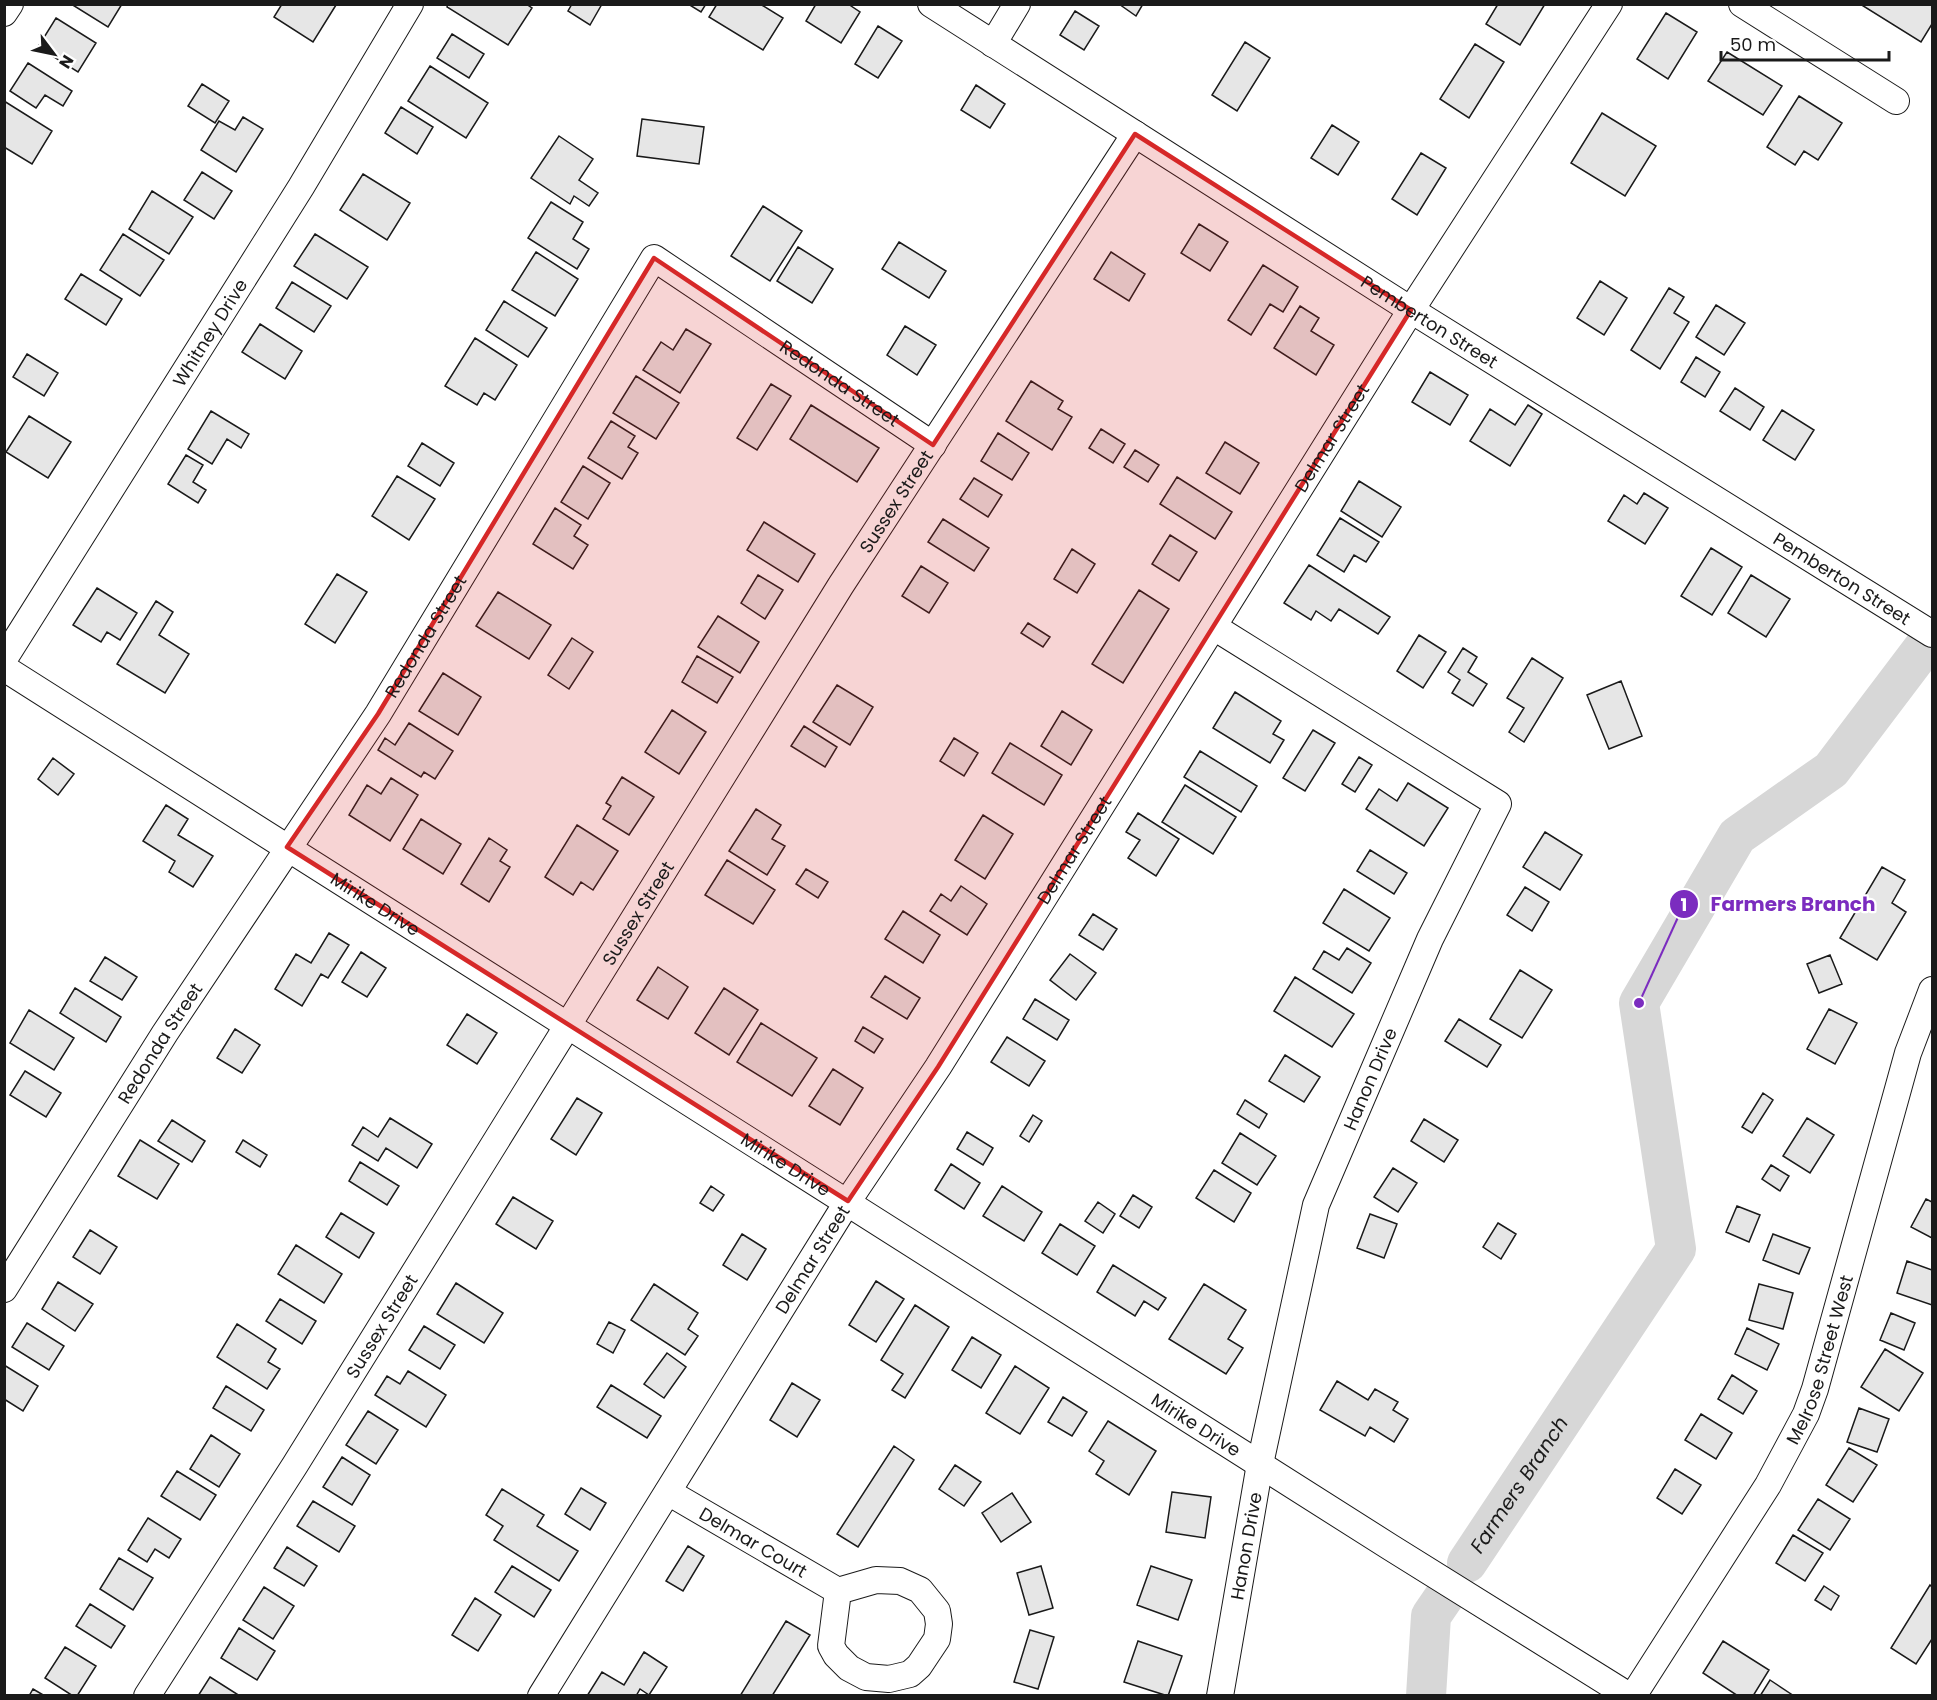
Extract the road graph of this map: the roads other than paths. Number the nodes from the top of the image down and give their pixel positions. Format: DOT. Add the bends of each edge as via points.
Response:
graph roads {
  1 [pos="10,4"];
  2 [pos="410,4"];
  3 [pos="931,4"];
  4 [pos="1017,4"];
  5 [pos="1610,4"];
  6 [pos="1742,4"];
  7 [pos="4,13"];
  8 [pos="993,44"];
  9 [pos="1896,101"];
  10 [pos="1135,134"];
  11 [pos="1411,309"];
  12 [pos="933,445"];
  13 [pos="1214,627"];
  14 [pos="1932,634"];
  15 [pos="4,659"];
  16 [pos="4,668"];
  17 [pos="287,847"];
  18 [pos="1932,990"];
  19 [pos="568,1024"];
  20 [pos="848,1201"];
  21 [pos="4,1289"];
  22 [pos="1260,1464"];
  23 [pos="668,1492"];
  24 [pos="838,1591"];
  25 [pos="147,1695"];
  26 [pos="541,1695"];
  27 [pos="1220,1695"];
  28 [pos="1631,1695"];
  1 -- 7 [label="street"];
  2 -- 15 [label="street, Whitney Drive" via="301,187"];
  3 -- 8 [label="street, Pemberton Street"];
  4 -- 8 [label="street"];
  5 -- 11 [label="street, Delmar Street"];
  6 -- 9 [label="street"];
  8 -- 10 [label="street, Pemberton Street"];
  10 -- 11 [label="street, Pemberton Street"];
  10 -- 12 [label="street, Sussex Street"];
  11 -- 13 [label="street, Delmar Street"];
  11 -- 14 [label="street, Pemberton Street"];
  12 -- 17 [label="street, Redonda Street" via="654,258 378,714"];
  12 -- 19 [label="street, Sussex Street"];
  13 -- 20 [label="street, Delmar Street" via="938,1067"];
  13 -- 22 [label="street, Hanon Drive" via="1497,804 1430,939 1316,1205"];
  16 -- 17 [label="street, Mirike Drive"];
  17 -- 19 [label="street, Mirike Drive"];
  17 -- 21 [label="street, Redonda Street"];
  18 -- 28 [label="street, Melrose Street West" via="1908,1053 1806,1414 1768,1485"];
  19 -- 20 [label="street, Mirike Drive"];
  19 -- 25 [label="street, Sussex Street"];
  20 -- 22 [label="street, Mirike Drive"];
  20 -- 23 [label="street, Delmar Street"];
  22 -- 27 [label="street, Hanon Drive"];
  22 -- 28 [label="street, Mirike Drive"];
  23 -- 24 [label="street, Delmar Court"];
  23 -- 26 [label="street, Delmar Street"];
  24 -- 24 [label="street" via="876,1580 900,1581 920,1590 937,1611 939,1624 937,1639 919,1666 910,1674 888,1679 866,1677 849,1668 831,1646"];
}
